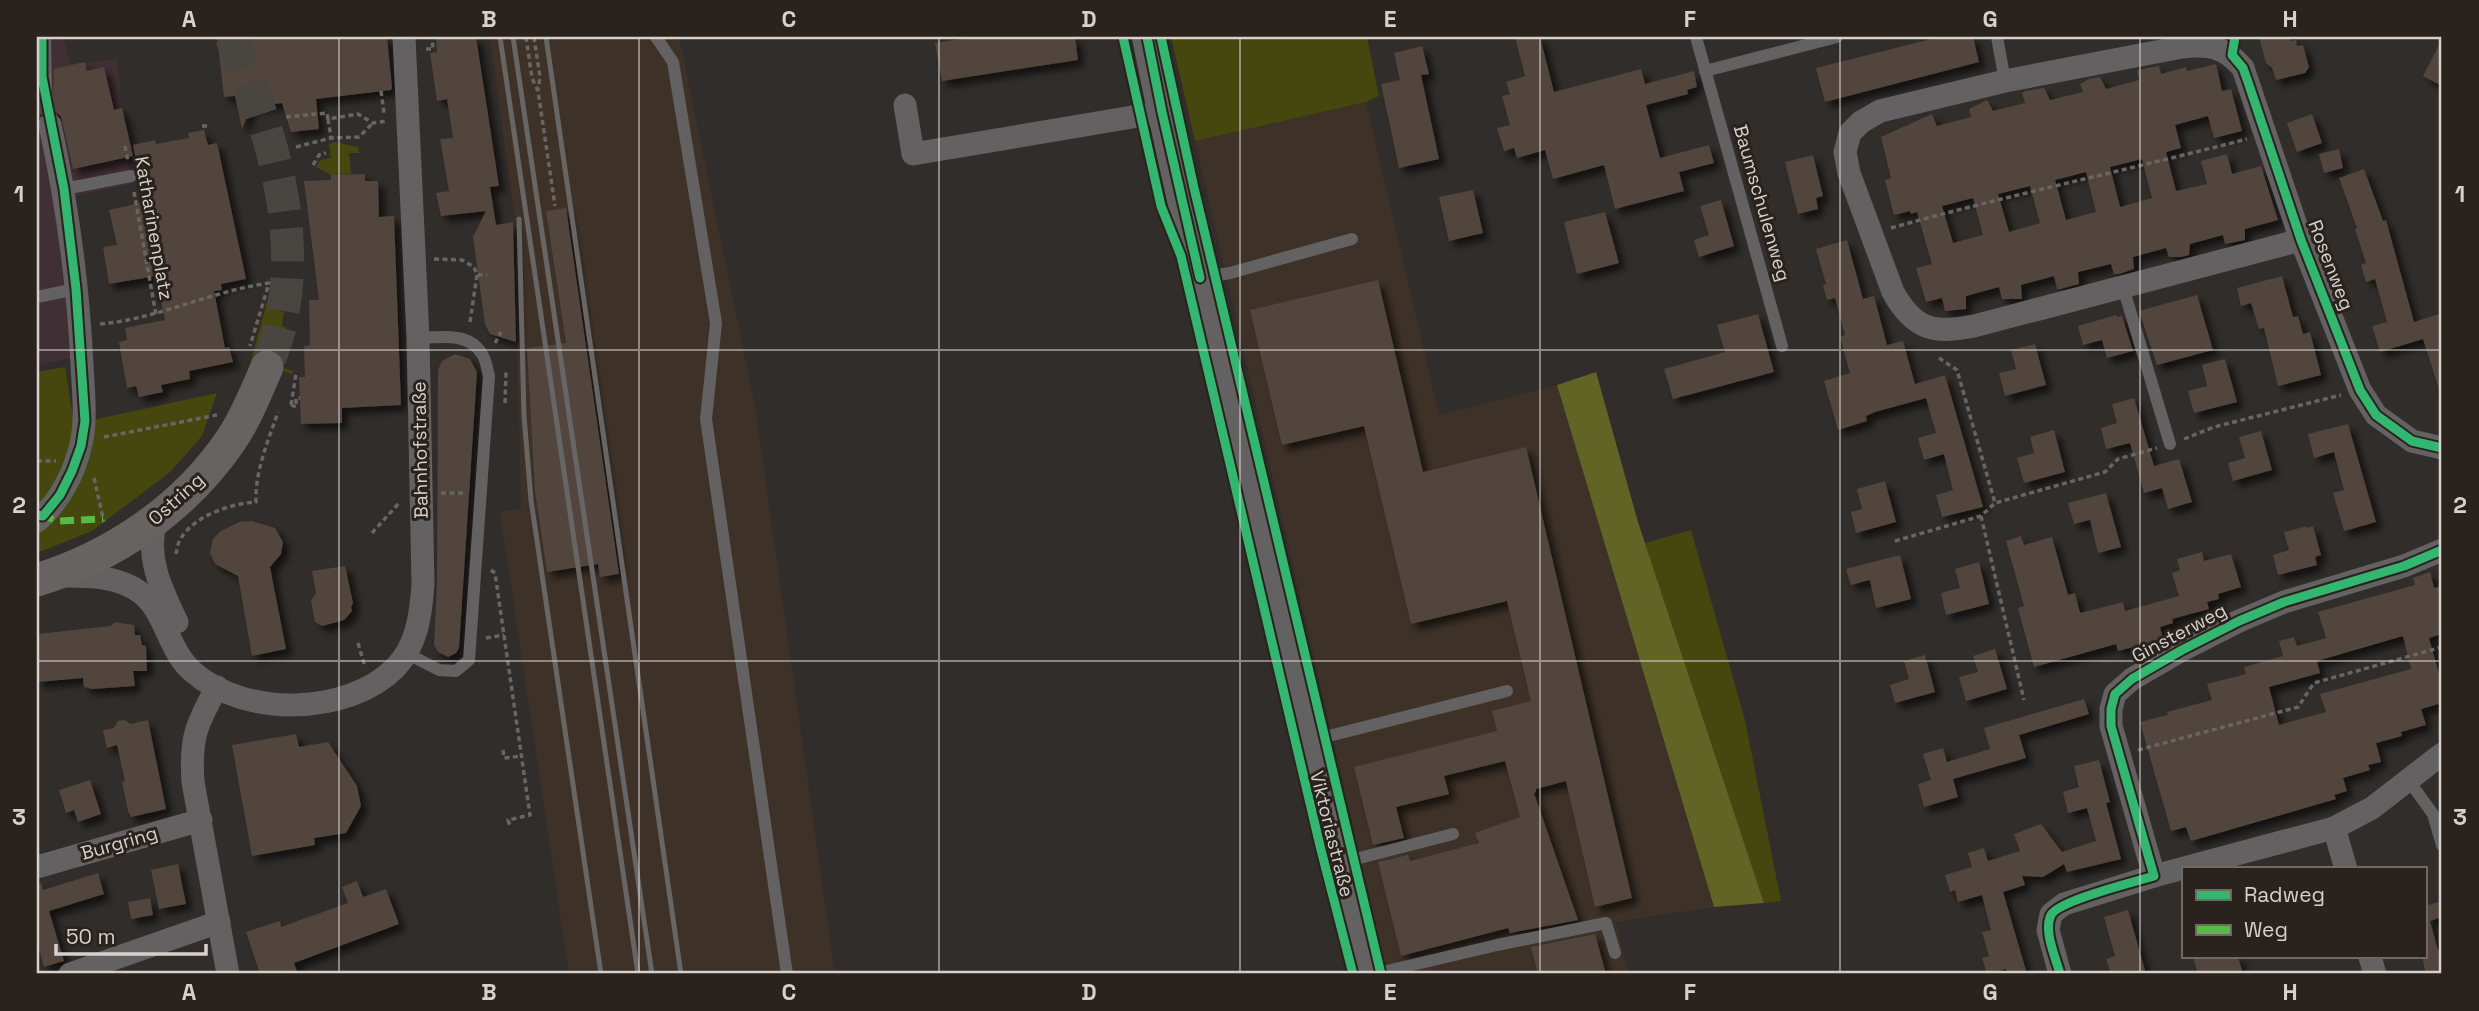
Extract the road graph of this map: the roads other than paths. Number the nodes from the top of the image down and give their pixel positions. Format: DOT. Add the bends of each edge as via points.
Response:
graph roads {
  1 [pos="42,37"];
  2 [pos="404,37"];
  3 [pos="656,37"];
  4 [pos="1139,37"];
  5 [pos="1147,37"];
  6 [pos="1696,37"];
  7 [pos="1837,37"];
  8 [pos="1997,37"];
  9 [pos="1705,71"];
  10 [pos="1156,81"];
  11 [pos="2005,81"];
  12 [pos="43,89"];
  13 [pos="905,105"];
  14 [pos="1161,112"];
  15 [pos="50,125"];
  16 [pos="131,176"];
  17 [pos="64,189"];
  18 [pos="1352,239"];
  19 [pos="2301,240"];
  20 [pos="1200,278"];
  21 [pos="2123,287"];
  22 [pos="76,289"];
  23 [pos="37,296"];
  24 [pos="418,338"];
  25 [pos="1782,346"];
  26 [pos="271,363"];
  27 [pos="2170,444"];
  28 [pos="2442,448"];
  29 [pos="156,519"];
  30 [pos="37,522"];
  31 [pos="2442,550"];
  32 [pos="43,578"];
  33 [pos="406,653"];
  34 [pos="217,687"];
  35 [pos="1507,691"];
  36 [pos="1309,741"];
  37 [pos="2442,754"];
  38 [pos="2409,781"];
  39 [pos="201,820"];
  40 [pos="2334,828"];
  41 [pos="1453,834"];
  42 [pos="2442,845"];
  43 [pos="1340,863"];
  44 [pos="37,867"];
  45 [pos="2188,867"];
  46 [pos="2345,867"];
  47 [pos="2182,869"];
  48 [pos="2154,876"];
  49 [pos="219,922"];
  50 [pos="1615,953"];
  51 [pos="70,974"];
  52 [pos="228,974"];
  53 [pos="787,974"];
  54 [pos="1366,974"];
  55 [pos="1374,974"];
  56 [pos="2060,974"];
  1 -- 12 [label="street"];
  2 -- 24 [label="street, Bahnhofstraße" via="397,120 415,260"];
  3 -- 53 [label="lane" via="673,62 716,323 706,419"];
  4 -- 10 [label="street, Viktoriastraße"];
  5 -- 10 [label="street, Viktoriastraße"];
  6 -- 9 [label="lane, Baumschulenweg"];
  7 -- 9 [label="lane"];
  8 -- 11 [label="lane"];
  9 -- 25 [label="lane, Baumschulenweg"];
  10 -- 14 [label="street, Viktoriastraße"];
  11 -- 19 [label="street, Rosenweg" via="2182,47 2200,45 2232,55 2243,68"];
  11 -- 21 [label="street, Rosenweg" via="1880,111 1850,133 1845,152 1849,173 1902,308 1930,330 1952,331"];
  13 -- 14 [label="street" via="913,154"];
  14 -- 20 [label="street, Viktoriastraße"];
  15 -- 17 [label="street"];
  16 -- 17 [label="lane"];
  17 -- 22 [label="street"];
  18 -- 20 [label="lane"];
  19 -- 21 [label="street, Rosenweg"];
  19 -- 28 [label="street, Rosenweg" via="2360,390 2376,415 2412,441"];
  20 -- 36 [label="street, Viktoriastraße"];
  21 -- 27 [label="lane"];
  22 -- 23 [label="lane"];
  22 -- 30 [label="street" via="85,421 81,446 60,495"];
  24 -- 33 [label="street, Bahnhofstraße" via="423,584 420,621"];
  24 -- 33 [label="lane" via="468,340 483,354 489,376 469,660 456,671 439,670"];
  26 -- 29 [label="main road, Ostring" via="232,439 198,482"];
  29 -- 32 [label="main road, Ostring" via="108,550"];
  29 -- 34 [label="street" via="151,543 162,588"];
  31 -- 48 [label="street, Ginsterweg" via="2239,621 2132,679 2115,694 2112,726"];
  32 -- 34 [label="street, Bahnhofstraße" via="90,577 116,581 142,593 180,658 192,672"];
  33 -- 34 [label="street, Bahnhofstraße" via="396,668 371,685 326,703 267,703"];
  34 -- 39 [label="street" via="196,725 191,754"];
  35 -- 36 [label="lane"];
  36 -- 43 [label="street, Viktoriastraße"];
  37 -- 38 [label="street"];
  38 -- 40 [label="street"];
  38 -- 42 [label="lane" via="2433,814"];
  39 -- 44 [label="street, Burgring"];
  39 -- 49 [label="street"];
  40 -- 45 [label="street"];
  40 -- 46 [label="street"];
  41 -- 43 [label="lane"];
  43 -- 54 [label="street, Viktoriastraße"];
  47 -- 48 [label="street"];
  48 -- 56 [label="street" via="2064,904 2051,914 2048,930"];
  49 -- 51 [label="street"];
  49 -- 52 [label="street"];
  50 -- 55 [label="lane" via="1605,923"];
}
